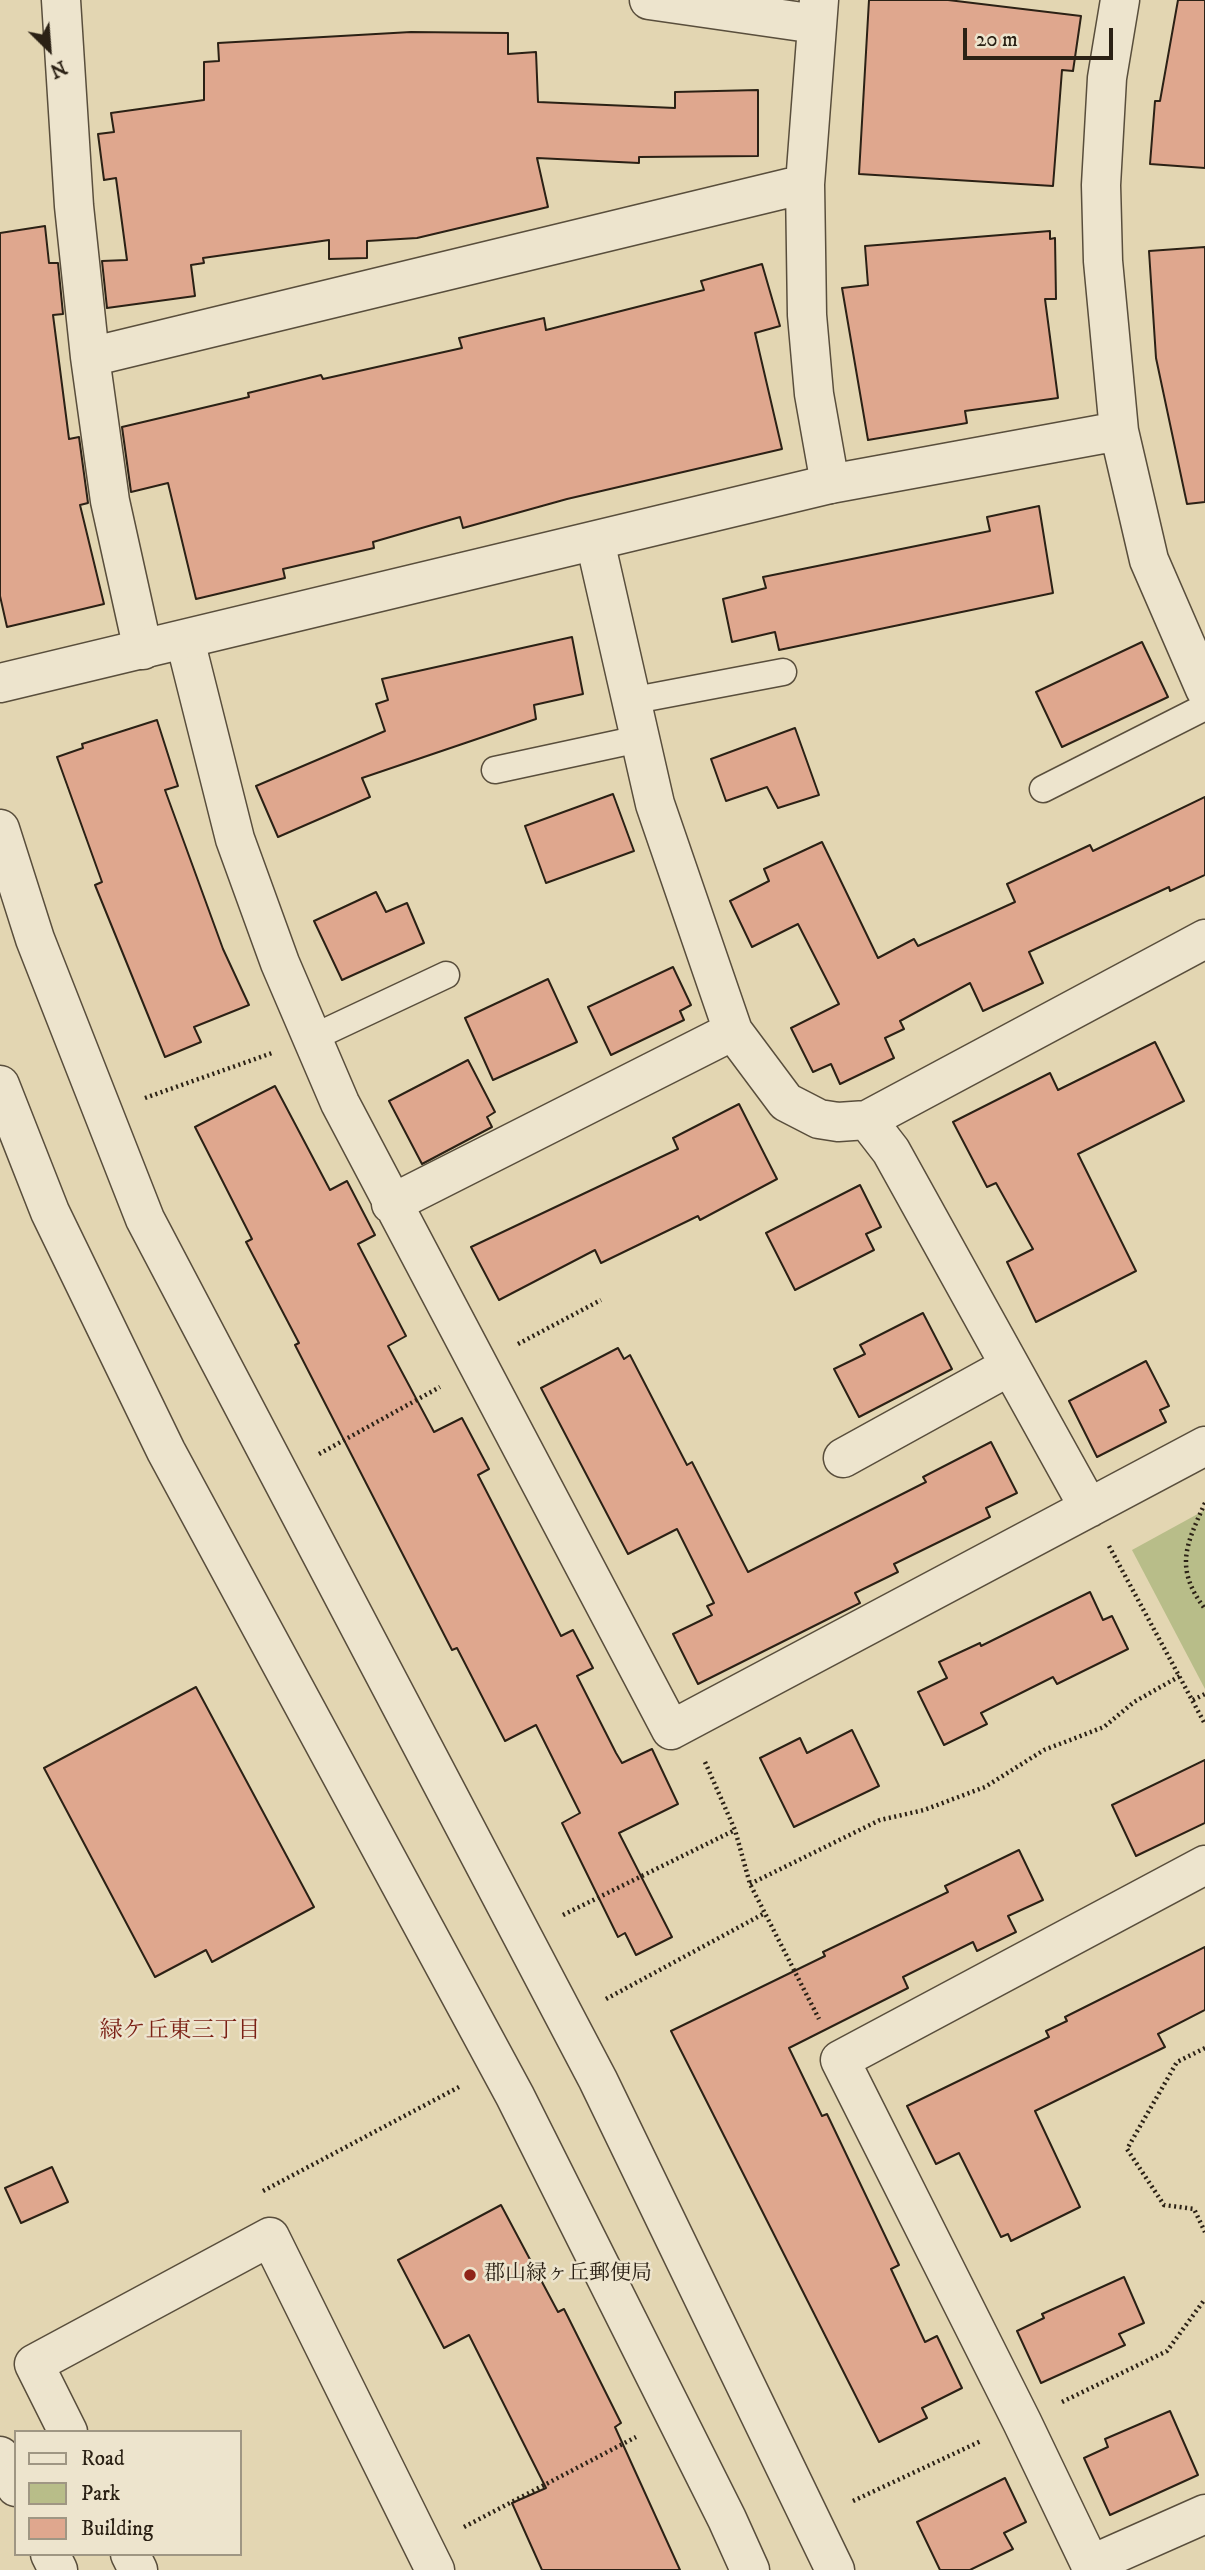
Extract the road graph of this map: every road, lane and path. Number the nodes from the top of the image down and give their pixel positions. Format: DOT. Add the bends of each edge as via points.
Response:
graph roads {
  1 [pos="61,0"];
  2 [pos="649,0"];
  3 [pos="1120,0"];
  4 [pos="817,12"];
  5 [pos="805,184"];
  6 [pos="90,357"];
  7 [pos="1119,431"];
  8 [pos="830,484"];
  9 [pos="595,541"];
  10 [pos="184,640"];
  11 [pos="143,650"];
  12 [pos="783,672"];
  13 [pos="0,683"];
  14 [pos="1205,689"];
  15 [pos="630,701"];
  16 [pos="1205,706"];
  17 [pos="639,739"];
  18 [pos="495,770"];
  19 [pos="1043,789"];
  20 [pos="0,829"];
  21 [pos="1205,939"];
  22 [pos="446,975"];
  23 [pos="733,1031"];
  24 [pos="312,1038"];
  25 [pos="0,1085"];
  26 [pos="131,1102"];
  27 [pos="867,1120"];
  28 [pos="391,1204"];
  29 [pos="1009,1367"];
  30 [pos="1205,1446"];
  31 [pos="843,1458"];
  32 [pos="1205,1503"];
  33 [pos="1089,1508"];
  34 [pos="1205,1609"];
  35 [pos="1180,1676"];
  36 [pos="1205,1694"];
  37 [pos="1193,1700"];
  38 [pos="1205,1724"];
  39 [pos="671,1730"];
  40 [pos="735,1830"];
  41 [pos="1205,1865"];
  42 [pos="750,1884"];
  43 [pos="765,1913"];
  44 [pos="554,1920"];
  45 [pos="598,2003"];
  46 [pos="1205,2048"];
  47 [pos="840,2060"];
  48 [pos="1205,2232"];
  49 [pos="1205,2299"];
  50 [pos="1022,2422"];
  51 [pos="67,2430"];
  52 [pos="638,2437"];
  53 [pos="0,2456"];
  54 [pos="14,2483"];
  55 [pos="851,2502"];
  56 [pos="1205,2514"];
  57 [pos="429,2559"];
  58 [pos="1091,2568"];
  59 [pos="750,2570"];
  60 [pos="835,2570"];
  1 -- 6 [label="street" via="74,206"];
  2 -- 4 [label="street"];
  3 -- 7 [label="street" via="1107,78 1101,185 1103,261"];
  4 -- 5 [label="street"];
  5 -- 6 [label="street"];
  5 -- 8 [label="street" via="807,315 814,394"];
  6 -- 11 [label="street" via="110,501"];
  7 -- 8 [label="street"];
  7 -- 14 [label="street" via="1149,560"];
  8 -- 9 [label="street"];
  9 -- 10 [label="street"];
  9 -- 15 [label="street"];
  10 -- 11 [label="street"];
  10 -- 24 [label="street" via="235,839"];
  11 -- 13 [label="street"];
  12 -- 15 [label="lane"];
  15 -- 17 [label="street"];
  16 -- 19 [label="lane"];
  17 -- 18 [label="lane"];
  17 -- 23 [label="street" via="655,804"];
  20 -- 60 [label="street" via="35,939 145,1219 598,2080"];
  21 -- 27 [label="street"];
  22 -- 24 [label="lane"];
  23 -- 27 [label="street" via="786,1102 819,1119"];
  23 -- 28 [label="street"];
  24 -- 26 [label="path"];
  24 -- 28 [label="street"];
  25 -- 59 [label="street" via="50,1212 166,1451 515,2096"];
  27 -- 29 [label="street" via="891,1151"];
  28 -- 39 [label="street"];
  29 -- 31 [label="street"];
  29 -- 33 [label="street"];
  30 -- 33 [label="street"];
  32 -- 34 [label="path" via="1186,1546 1185,1574"];
  33 -- 35 [label="path"];
  33 -- 39 [label="street"];
  35 -- 37 [label="path"];
  35 -- 42 [label="path" via="1134,1702 1104,1727 1044,1750 985,1787 924,1810 880,1820"];
  36 -- 37 [label="path"];
  37 -- 38 [label="path"];
  39 -- 40 [label="path" via="704,1759"];
  40 -- 42 [label="path"];
  40 -- 44 [label="path"];
  41 -- 47 [label="street"];
  42 -- 43 [label="path"];
  43 -- 45 [label="path"];
  43 -- 47 [label="path"];
  46 -- 48 [label="path" via="1177,2062 1128,2149 1164,2204 1194,2209"];
  47 -- 50 [label="street"];
  49 -- 50 [label="path" via="1167,2351"];
  50 -- 55 [label="path"];
  50 -- 58 [label="street"];
  51 -- 57 [label="street" via="34,2364 270,2236"];
  52 -- 57 [label="path"];
  53 -- 54 [label="street"];
  56 -- 58 [label="street"];
}
